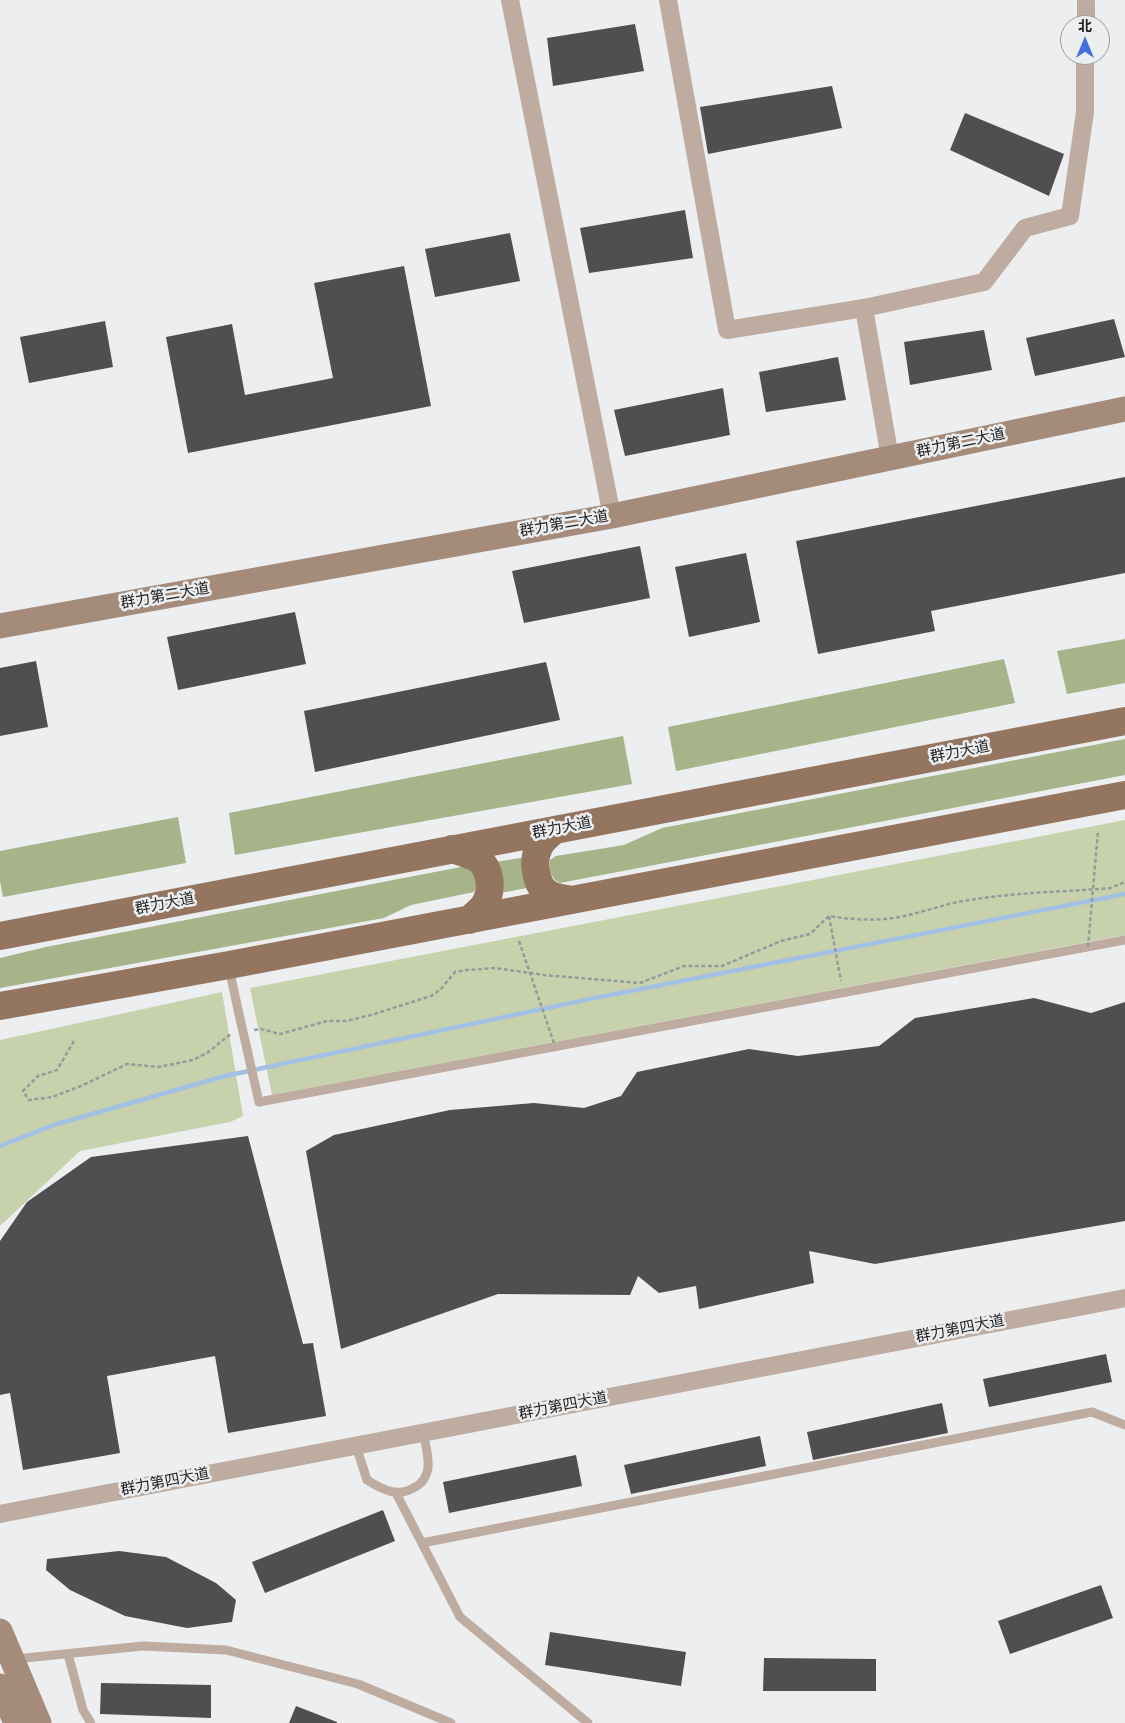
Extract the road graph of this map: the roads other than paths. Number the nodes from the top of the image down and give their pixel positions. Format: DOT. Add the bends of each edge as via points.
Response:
graph roads {
  1 [pos="510,0"];
  2 [pos="668,0"];
  3 [pos="1086,0"];
  4 [pos="1086,15"];
  5 [pos="1085,65"];
  6 [pos="864,308"];
  7 [pos="1125,409"];
  8 [pos="1125,424"];
  9 [pos="890,458"];
  10 [pos="612,516"];
  11 [pos="0,626"];
  12 [pos="0,641"];
  13 [pos="1125,721"];
  14 [pos="1125,795"];
  15 [pos="555,830"];
  16 [pos="452,849"];
  17 [pos="572,900"];
  18 [pos="469,920"];
  19 [pos="0,936"];
  20 [pos="1125,940"];
  21 [pos="229,965"];
  22 [pos="0,1006"];
  23 [pos="1125,1298"];
  24 [pos="1125,1425"];
  25 [pos="423,1433"];
  26 [pos="356,1446"];
  27 [pos="396,1493"];
  28 [pos="0,1514"];
  29 [pos="422,1542"];
  30 [pos="0,1631"];
  31 [pos="68,1654"];
  32 [pos="12,1660"];
  33 [pos="0,1686"];
  34 [pos="16,1723"];
  35 [pos="39,1723"];
  36 [pos="91,1723"];
  37 [pos="451,1723"];
  38 [pos="588,1723"];
  1 -- 10 [label="street"];
  2 -- 6 [label="street" via="727,330"];
  3 -- 4 [label="street"];
  5 -- 6 [label="street" via="1085,112 1070,216 1025,228 984,282"];
  6 -- 9 [label="street"];
  7 -- 9 [label="main road, 群力第二大道"];
  8 -- 12 [label="main road, 群力第二大道"];
  9 -- 10 [label="main road, 群力第二大道"];
  10 -- 11 [label="main road, 群力第二大道"];
  13 -- 15 [label="main road, 群力大道"];
  14 -- 17 [label="main road"];
  15 -- 16 [label="main road, 群力大道"];
  15 -- 17 [label="main road" via="544,840 536,855 538,882 551,895"];
  16 -- 18 [label="main road" via="483,864 489,880 486,900"];
  16 -- 19 [label="main road, 群力大道"];
  17 -- 18 [label="main road"];
  18 -- 21 [label="main road"];
  20 -- 21 [label="lane, bridge" via="259,1102"];
  21 -- 22 [label="main road"];
  23 -- 25 [label="street, 群力第四大道"];
  24 -- 29 [label="lane" via="1092,1412"];
  25 -- 26 [label="street, 群力第四大道"];
  25 -- 27 [label="lane" via="428,1471 421,1484 407,1492"];
  26 -- 27 [label="lane" via="368,1480"];
  26 -- 28 [label="street, 群力第四大道"];
  27 -- 29 [label="lane"];
  29 -- 38 [label="lane" via="460,1616"];
  30 -- 32 [label="main road"];
  31 -- 32 [label="lane"];
  31 -- 36 [label="lane" via="83,1710"];
  31 -- 37 [label="lane" via="143,1646 226,1650 358,1684"];
  32 -- 35 [label="main road"];
  33 -- 34 [label="main road"];
}
